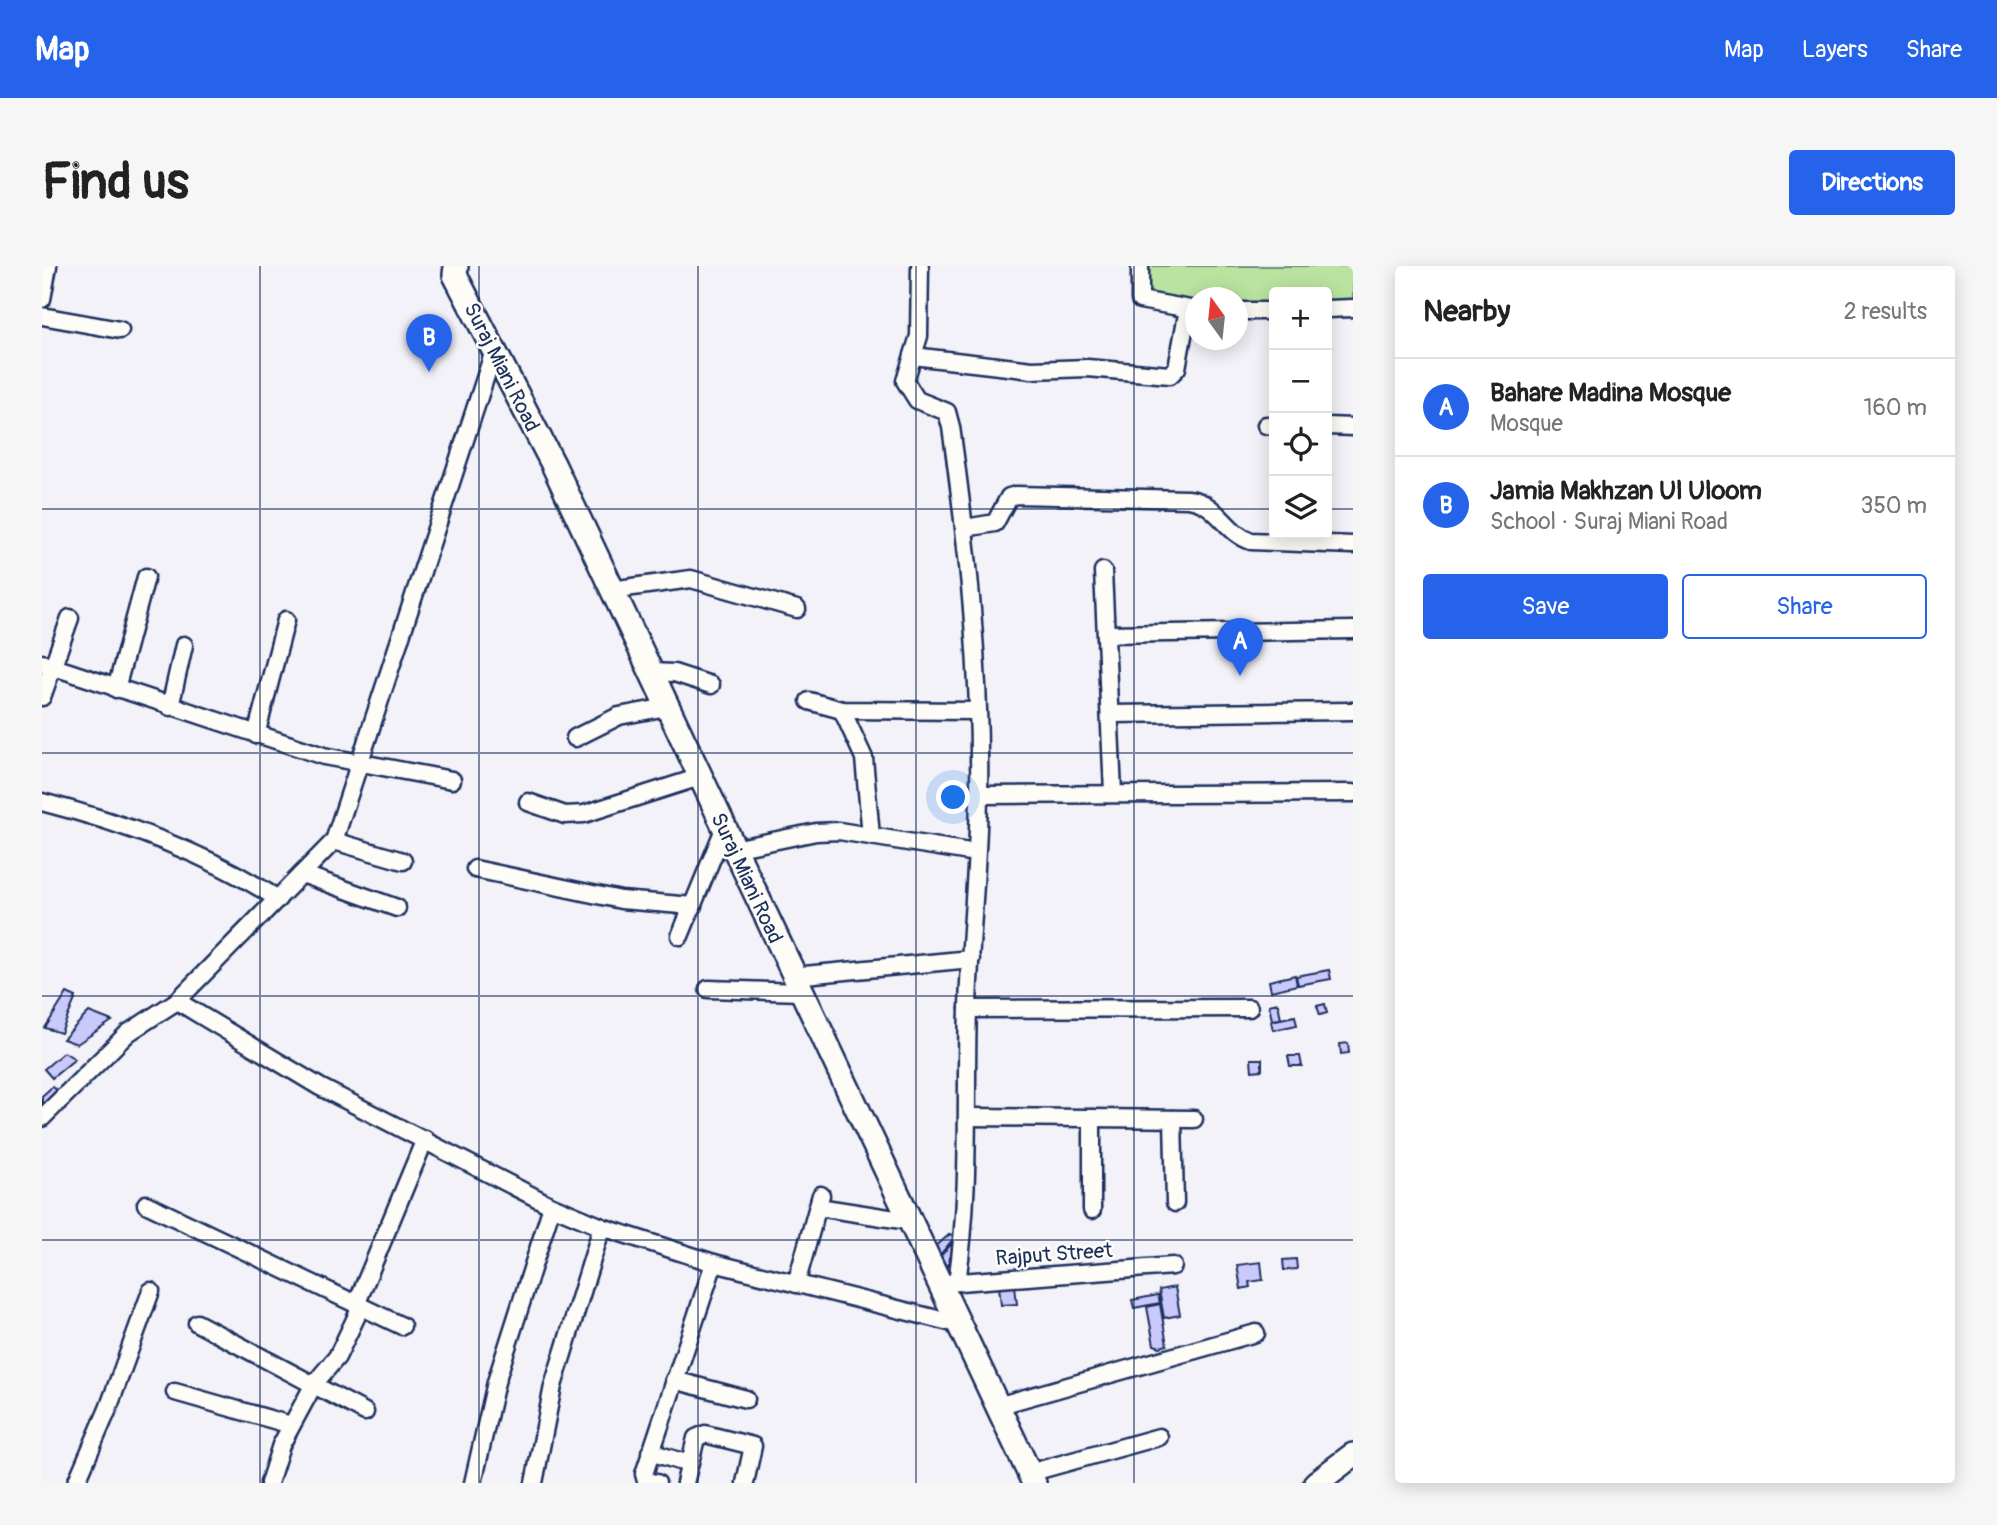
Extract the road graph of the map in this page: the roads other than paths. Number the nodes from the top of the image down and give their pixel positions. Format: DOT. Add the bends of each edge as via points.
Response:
graph roads {
  1 [pos="48,266"];
  2 [pos="920,266"];
  3 [pos="1140,266"];
  4 [pos="456,271"];
  5 [pos="42,299"];
  6 [pos="1185,308"];
  7 [pos="1353,308"];
  8 [pos="1332,309"];
  9 [pos="1248,311"];
  10 [pos="1269,312"];
  11 [pos="42,316"];
  12 [pos="120,330"];
  13 [pos="1185,337"];
  14 [pos="494,351"];
  15 [pos="913,356"];
  16 [pos="1332,426"];
  17 [pos="1353,427"];
  18 [pos="965,528"];
  19 [pos="1353,545"];
  20 [pos="1103,571"];
  21 [pos="146,577"];
  22 [pos="611,590"];
  23 [pos="797,609"];
  24 [pos="70,618"];
  25 [pos="286,620"];
  26 [pos="1353,630"];
  27 [pos="1107,634"];
  28 [pos="184,645"];
  29 [pos="47,665"];
  30 [pos="650,672"];
  31 [pos="711,685"];
  32 [pos="116,689"];
  33 [pos="42,697"];
  34 [pos="809,701"];
  35 [pos="170,707"];
  36 [pos="667,707"];
  37 [pos="842,710"];
  38 [pos="976,711"];
  39 [pos="1353,711"];
  40 [pos="1110,714"];
  41 [pos="256,735"];
  42 [pos="575,738"];
  43 [pos="361,763"];
  44 [pos="700,777"];
  45 [pos="452,780"];
  46 [pos="1113,793"];
  47 [pos="1353,793"];
  48 [pos="979,795"];
  49 [pos="42,802"];
  50 [pos="528,802"];
  51 [pos="872,836"];
  52 [pos="729,839"];
  53 [pos="334,841"];
  54 [pos="976,853"];
  55 [pos="403,861"];
  56 [pos="475,869"];
  57 [pos="302,874"];
  58 [pos="278,899"];
  59 [pos="693,906"];
  60 [pos="397,908"];
  61 [pos="680,936"];
  62 [pos="971,959"];
  63 [pos="797,984"];
  64 [pos="708,989"];
  65 [pos="177,1000"];
  66 [pos="968,1009"];
  67 [pos="1249,1009"];
  68 [pos="968,1117"];
  69 [pos="42,1118"];
  70 [pos="1091,1118"];
  71 [pos="1174,1119"];
  72 [pos="1194,1119"];
  73 [pos="425,1139"];
  74 [pos="146,1203"];
  75 [pos="1175,1203"];
  76 [pos="552,1206"];
  77 [pos="1093,1210"];
  78 [pos="908,1221"];
  79 [pos="602,1227"];
  80 [pos="714,1263"];
  81 [pos="1172,1266"];
  82 [pos="796,1283"];
  83 [pos="947,1283"];
  84 [pos="151,1291"];
  85 [pos="358,1306"];
  86 [pos="197,1323"];
  87 [pos="957,1324"];
  88 [pos="401,1326"];
  89 [pos="1256,1333"];
  90 [pos="674,1380"];
  91 [pos="314,1384"];
  92 [pos="175,1392"];
  93 [pos="746,1399"];
  94 [pos="997,1406"];
  95 [pos="365,1412"];
  96 [pos="291,1425"];
  97 [pos="1159,1437"];
  98 [pos="650,1452"];
  99 [pos="1353,1455"];
  100 [pos="689,1464"];
  101 [pos="1032,1478"];
  102 [pos="76,1483"];
  103 [pos="269,1483"];
  104 [pos="474,1483"];
  105 [pos="534,1483"];
  106 [pos="657,1483"];
  107 [pos="685,1483"];
  108 [pos="745,1483"];
  109 [pos="1317,1483"];
  1 -- 5 [label="street"];
  2 -- 15 [label="street" via="919,335"];
  3 -- 6 [label="street" via="1140,300"];
  4 -- 14 [label="street, Suraj Miani Road"];
  7 -- 8 [label="street"];
  9 -- 10 [label="street"];
  11 -- 12 [label="street"];
  13 -- 15 [label="street" via="1177,368 1170,375 1087,368 1032,370"];
  14 -- 22 [label="street, Suraj Miani Road"];
  14 -- 43 [label="street"];
  15 -- 18 [label="street" via="905,381 911,394 947,412"];
  16 -- 17 [label="street"];
  18 -- 19 [label="street" via="995,523 1009,497 1016,495 1188,499 1212,507 1242,538 1251,541"];
  18 -- 38 [label="street"];
  20 -- 27 [label="street"];
  21 -- 32 [label="street"];
  22 -- 23 [label="street" via="691,579"];
  22 -- 30 [label="street, Suraj Miani Road"];
  24 -- 29 [label="street"];
  25 -- 41 [label="street"];
  26 -- 27 [label="street"];
  27 -- 40 [label="street"];
  28 -- 35 [label="street"];
  29 -- 32 [label="street"];
  29 -- 33 [label="street"];
  30 -- 31 [label="street" via="674,673"];
  30 -- 36 [label="street, Suraj Miani Road"];
  32 -- 35 [label="street"];
  34 -- 37 [label="street"];
  35 -- 41 [label="street"];
  36 -- 42 [label="street" via="619,716"];
  36 -- 44 [label="street, Suraj Miani Road"];
  37 -- 38 [label="street"];
  37 -- 51 [label="street" via="864,758"];
  38 -- 48 [label="street"];
  39 -- 40 [label="street"];
  40 -- 46 [label="street"];
  41 -- 43 [label="street"];
  43 -- 45 [label="street"];
  43 -- 53 [label="street"];
  44 -- 50 [label="street" via="584,814 565,815"];
  44 -- 52 [label="street, Suraj Miani Road"];
  46 -- 47 [label="street"];
  46 -- 48 [label="street"];
  48 -- 54 [label="street"];
  49 -- 58 [label="street" via="85,813 214,861"];
  51 -- 52 [label="street" via="839,831"];
  51 -- 54 [label="street"];
  52 -- 59 [label="street"];
  52 -- 63 [label="street, Suraj Miani Road"];
  53 -- 55 [label="street"];
  53 -- 57 [label="street"];
  54 -- 62 [label="street"];
  56 -- 59 [label="street" via="621,900"];
  57 -- 58 [label="street"];
  57 -- 60 [label="street"];
  58 -- 65 [label="street"];
  59 -- 61 [label="street"];
  62 -- 63 [label="street"];
  62 -- 66 [label="street"];
  63 -- 64 [label="street"];
  63 -- 78 [label="street, Suraj Miani Road"];
  65 -- 69 [label="street" via="128,1033"];
  65 -- 73 [label="street" via="320,1087"];
  66 -- 67 [label="street"];
  66 -- 68 [label="street"];
  68 -- 70 [label="street"];
  68 -- 83 [label="street" via="966,1222"];
  70 -- 71 [label="street"];
  70 -- 77 [label="street"];
  71 -- 72 [label="street"];
  71 -- 75 [label="street"];
  73 -- 76 [label="street"];
  73 -- 85 [label="street"];
  74 -- 85 [label="street"];
  76 -- 79 [label="street"];
  76 -- 104 [label="street" via="496,1382"];
  78 -- 82 [label="street" via="819,1201"];
  78 -- 83 [label="street, Suraj Miani Road"];
  79 -- 80 [label="street"];
  79 -- 105 [label="street" via="553,1386"];
  80 -- 82 [label="street"];
  80 -- 90 [label="street"];
  81 -- 83 [label="street, Rajput Street"];
  82 -- 87 [label="street"];
  83 -- 87 [label="street, Suraj Miani Road"];
  84 -- 102 [label="street"];
  85 -- 88 [label="street"];
  85 -- 91 [label="street" via="334,1362"];
  86 -- 91 [label="street"];
  87 -- 94 [label="street, Suraj Miani Road"];
  89 -- 94 [label="street"];
  90 -- 93 [label="street"];
  90 -- 98 [label="street"];
  91 -- 95 [label="street"];
  91 -- 96 [label="street"];
  92 -- 96 [label="street"];
  94 -- 101 [label="street, Suraj Miani Road"];
  96 -- 103 [label="street"];
  97 -- 101 [label="street"];
  98 -- 100 [label="street"];
  98 -- 106 [label="street" via="644,1479"];
  99 -- 109 [label="street"];
  100 -- 107 [label="street"];
  100 -- 108 [label="street" via="700,1435 750,1443 753,1452"];
}
